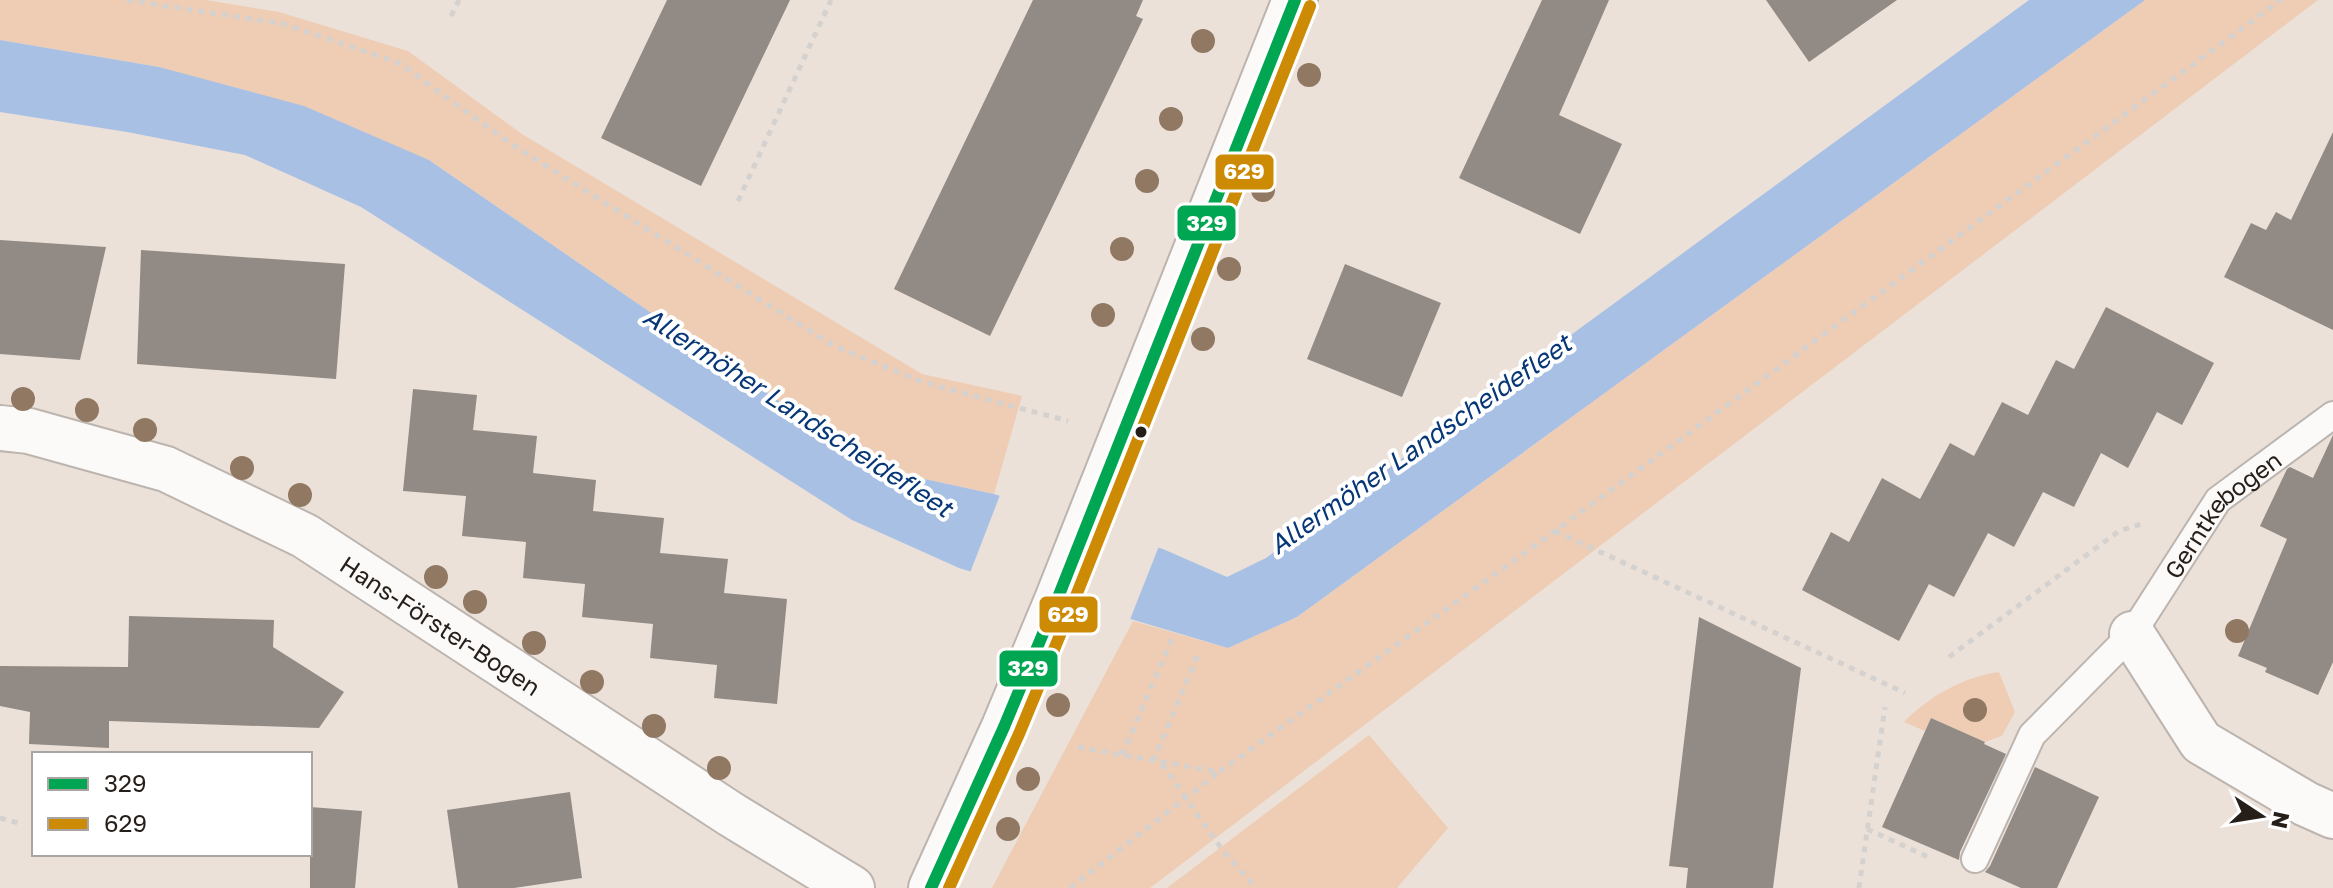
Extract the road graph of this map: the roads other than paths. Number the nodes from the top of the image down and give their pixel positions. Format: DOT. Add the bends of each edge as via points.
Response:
graph roads {
  1 [pos="1295,0"];
  2 [pos="2333,415"];
  3 [pos="0,428"];
  4 [pos="2132,634"];
  5 [pos="2333,816"];
  6 [pos="1975,859"];
  7 [pos="852,888"];
  8 [pos="931,888"];
  1 -- 8 [label="street" via="1057,600"];
  2 -- 4 [label="lane, Gerntkebogen" via="2218,500"];
  3 -- 7 [label="street, Hans-Förster-Bogen" via="29,431 166,469 305,536"];
  4 -- 5 [label="street" via="2201,742"];
  4 -- 6 [label="lane, Gerntkebogen" via="2032,735"];
}
